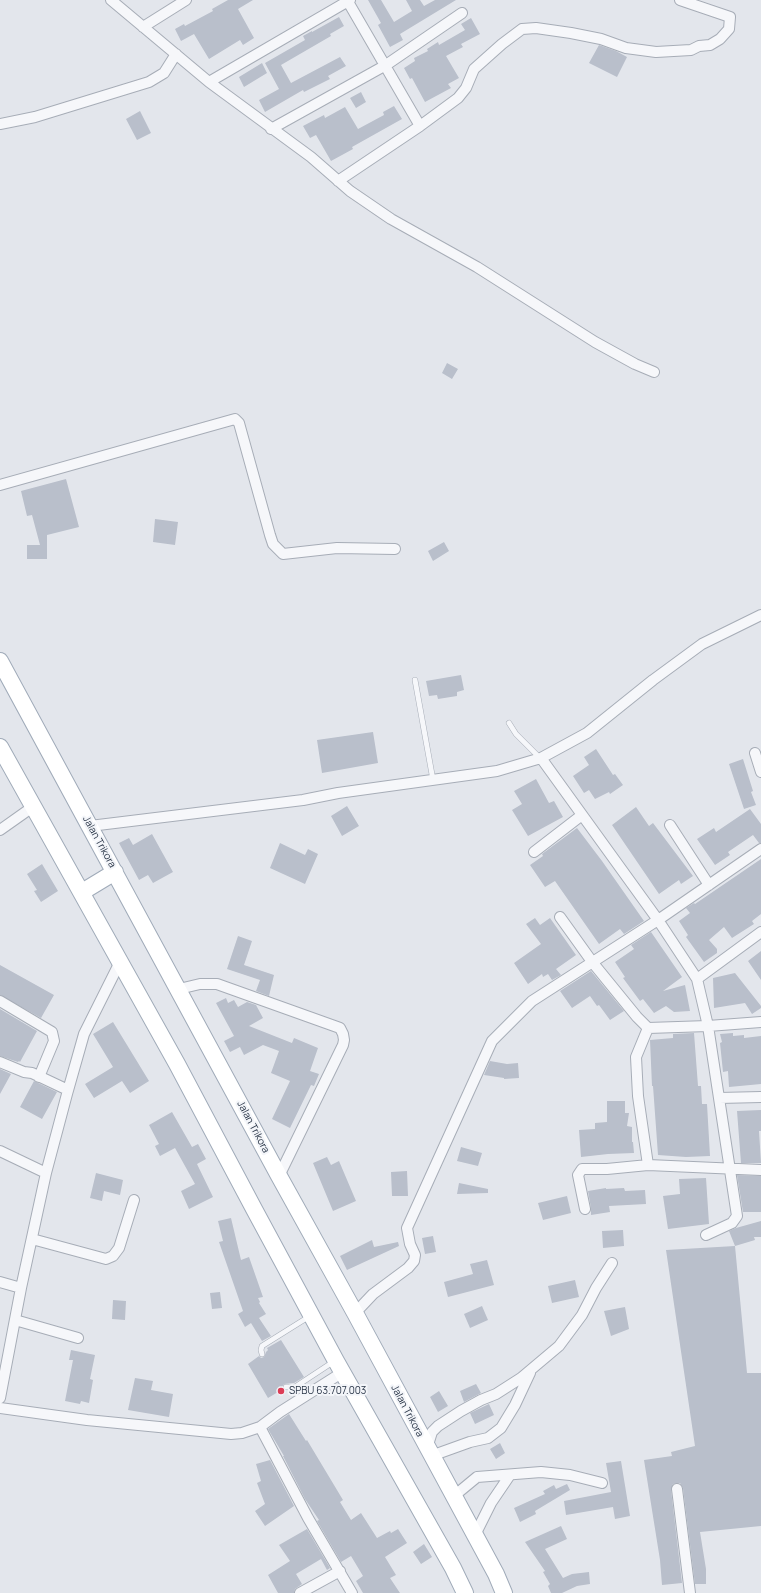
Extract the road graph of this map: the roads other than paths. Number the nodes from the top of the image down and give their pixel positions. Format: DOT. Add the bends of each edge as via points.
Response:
graph roads {
  1 [pos="111,0"];
  2 [pos="186,0"];
  3 [pos="348,0"];
  4 [pos="680,0"];
  5 [pos="462,13"];
  6 [pos="143,27"];
  7 [pos="176,54"];
  8 [pos="386,65"];
  9 [pos="209,82"];
  10 [pos="0,124"];
  11 [pos="420,126"];
  12 [pos="271,129"];
  13 [pos="338,181"];
  14 [pos="654,372"];
  15 [pos="0,485"];
  16 [pos="395,549"];
  17 [pos="761,615"];
  18 [pos="0,661"];
  19 [pos="415,680"];
  20 [pos="509,723"];
  21 [pos="0,747"];
  22 [pos="755,753"];
  23 [pos="540,758"];
  24 [pos="761,772"];
  25 [pos="433,780"];
  26 [pos="34,806"];
  27 [pos="582,815"];
  28 [pos="670,825"];
  29 [pos="90,826"];
  30 [pos="0,830"];
  31 [pos="761,849"];
  32 [pos="534,852"];
  33 [pos="115,872"];
  34 [pos="709,885"];
  35 [pos="82,892"];
  36 [pos="560,916"];
  37 [pos="658,920"];
  38 [pos="761,932"];
  39 [pos="120,962"];
  40 [pos="593,962"];
  41 [pos="697,979"];
  42 [pos="179,989"];
  43 [pos="0,1001"];
  44 [pos="761,1022"];
  45 [pos="708,1026"];
  46 [pos="648,1028"];
  47 [pos="0,1062"];
  48 [pos="39,1077"];
  49 [pos="68,1090"];
  50 [pos="761,1097"];
  51 [pos="719,1098"];
  52 [pos="0,1151"];
  53 [pos="648,1165"];
  54 [pos="730,1169"];
  55 [pos="761,1170"];
  56 [pos="46,1173"];
  57 [pos="279,1176"];
  58 [pos="134,1200"];
  59 [pos="585,1209"];
  60 [pos="706,1235"];
  61 [pos="32,1239"];
  62 [pos="612,1263"];
  63 [pos="0,1282"];
  64 [pos="21,1288"];
  65 [pos="356,1313"];
  66 [pos="312,1315"];
  67 [pos="15,1320"];
  68 [pos="78,1338"];
  69 [pos="262,1354"];
  70 [pos="340,1366"];
  71 [pos="532,1370"];
  72 [pos="3,1375"];
  73 [pos="286,1388"];
  74 [pos="0,1398"];
  75 [pos="0,1408"];
  76 [pos="260,1427"];
  77 [pos="429,1452"];
  78 [pos="510,1475"];
  79 [pos="602,1483"];
  80 [pos="677,1489"];
  81 [pos="454,1496"];
  82 [pos="475,1535"];
  83 [pos="340,1571"];
  84 [pos="300,1593"];
  85 [pos="352,1593"];
  86 [pos="465,1593"];
  87 [pos="504,1593"];
  88 [pos="690,1593"];
  1 -- 6 [label="street"];
  2 -- 6 [label="street"];
  3 -- 8 [label="street"];
  3 -- 9 [label="street"];
  4 -- 11 [label="street" via="730,17 729,29 710,45 691,50 656,52 626,48 601,39 571,33 536,28 522,29 474,69 466,88 458,98"];
  5 -- 8 [label="street"];
  6 -- 7 [label="street"];
  7 -- 9 [label="street"];
  7 -- 10 [label="street" via="164,73 148,82 35,117"];
  8 -- 11 [label="street"];
  8 -- 12 [label="street"];
  9 -- 12 [label="street"];
  11 -- 13 [label="street"];
  12 -- 13 [label="street"];
  13 -- 14 [label="street" via="391,219 477,267 595,342"];
  15 -- 16 [label="street" via="235,419 239,423 273,544 283,554 337,548"];
  17 -- 23 [label="street" via="702,644 587,733"];
  18 -- 29 [label="main road, Jalan Trikora"];
  19 -- 25 [label="lane"];
  20 -- 23 [label="lane" via="516,734"];
  21 -- 26 [label="main road"];
  22 -- 24 [label="street"];
  23 -- 25 [label="street" via="497,771"];
  23 -- 27 [label="street"];
  25 -- 29 [label="street" via="303,800"];
  26 -- 30 [label="street"];
  26 -- 35 [label="main road"];
  27 -- 32 [label="street"];
  27 -- 37 [label="street"];
  28 -- 34 [label="street"];
  29 -- 33 [label="main road, Jalan Trikora"];
  31 -- 34 [label="street"];
  33 -- 35 [label="main road"];
  33 -- 42 [label="main road, Jalan Trikora"];
  34 -- 37 [label="street"];
  35 -- 39 [label="main road"];
  36 -- 40 [label="street"];
  37 -- 40 [label="street"];
  37 -- 41 [label="street"];
  38 -- 41 [label="street"];
  39 -- 49 [label="street" via="84,1034"];
  39 -- 66 [label="main road"];
  40 -- 46 [label="street"];
  40 -- 65 [label="street" via="532,1002 492,1041 407,1228 415,1255 414,1262 373,1294"];
  41 -- 45 [label="street"];
  42 -- 57 [label="main road, Jalan Trikora"];
  42 -- 57 [label="street" via="206,983 217,984 340,1028 343,1044"];
  43 -- 48 [label="street" via="52,1032 54,1041"];
  44 -- 45 [label="street"];
  45 -- 46 [label="street"];
  45 -- 51 [label="street"];
  46 -- 53 [label="street" via="636,1057 637,1089"];
  47 -- 48 [label="street"];
  48 -- 49 [label="street"];
  49 -- 56 [label="street"];
  50 -- 51 [label="street"];
  51 -- 54 [label="street"];
  52 -- 56 [label="street"];
  53 -- 54 [label="street"];
  53 -- 59 [label="street" via="582,1169 578,1175"];
  54 -- 55 [label="street"];
  54 -- 60 [label="street" via="737,1216 732,1223"];
  56 -- 61 [label="street"];
  57 -- 65 [label="main road, Jalan Trikora"];
  58 -- 61 [label="street" via="119,1248 113,1256 106,1259"];
  61 -- 64 [label="street"];
  62 -- 71 [label="street" via="582,1315 559,1346"];
  63 -- 64 [label="street"];
  64 -- 67 [label="street"];
  65 -- 77 [label="main road, Jalan Trikora"];
  66 -- 69 [label="lane" via="262,1346"];
  66 -- 70 [label="main road"];
  67 -- 68 [label="street"];
  67 -- 72 [label="street"];
  70 -- 73 [label="lane" via="295,1387"];
  70 -- 76 [label="street"];
  70 -- 86 [label="main road"];
  71 -- 77 [label="street" via="496,1394 438,1426 432,1432"];
  71 -- 77 [label="street" via="501,1428 488,1438"];
  72 -- 74 [label="street"];
  75 -- 76 [label="street" via="87,1420 231,1434"];
  76 -- 83 [label="street" via="308,1518"];
  77 -- 81 [label="main road, Jalan Trikora"];
  78 -- 79 [label="street" via="541,1472 570,1475"];
  78 -- 81 [label="street" via="477,1477"];
  78 -- 82 [label="street" via="491,1503"];
  80 -- 88 [label="street"];
  81 -- 82 [label="main road, Jalan Trikora"];
  82 -- 87 [label="main road, Jalan Trikora"];
  83 -- 84 [label="street"];
  83 -- 85 [label="street"];
}
